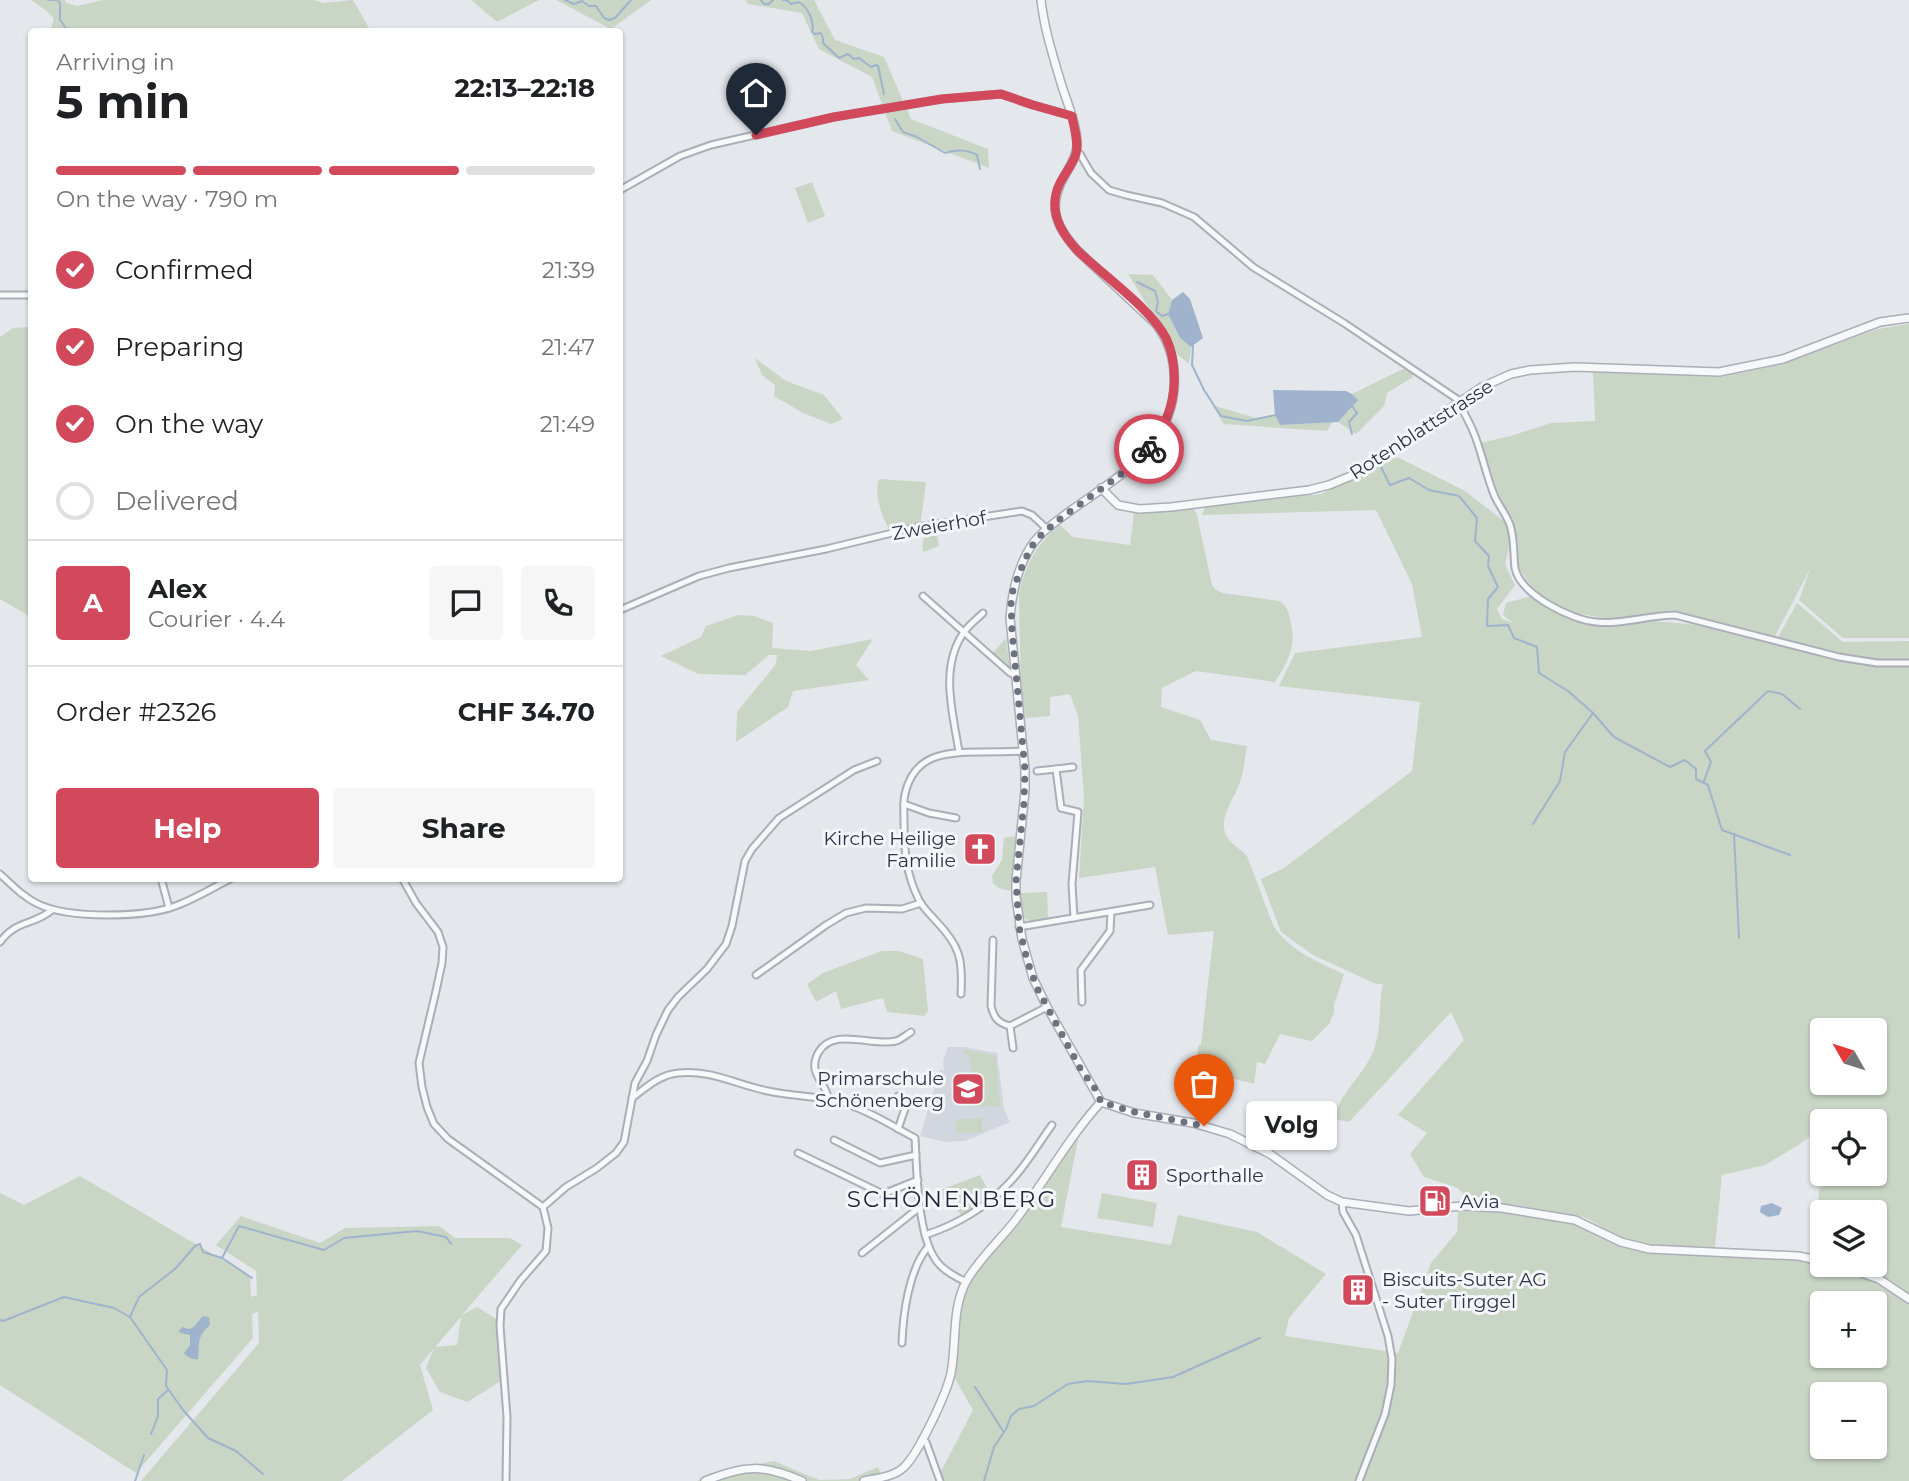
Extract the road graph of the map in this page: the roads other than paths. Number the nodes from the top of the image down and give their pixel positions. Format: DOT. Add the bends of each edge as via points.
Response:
graph roads {
  1 [pos="1041,0"];
  2 [pos="1072,116"];
  3 [pos="1076,151"];
  4 [pos="623,188"];
  5 [pos="0,295"];
  6 [pos="28,295"];
  7 [pos="1909,318"];
  8 [pos="1460,402"];
  9 [pos="1101,488"];
  10 [pos="1047,528"];
  11 [pos="923,596"];
  12 [pos="623,609"];
  13 [pos="984,613"];
  14 [pos="965,631"];
  15 [pos="1909,663"];
  16 [pos="1016,676"];
  17 [pos="1024,751"];
  18 [pos="959,752"];
  19 [pos="877,761"];
  20 [pos="1073,767"];
  21 [pos="1056,769"];
  22 [pos="1037,771"];
  23 [pos="904,804"];
  24 [pos="956,818"];
  25 [pos="0,874"];
  26 [pos="163,882"];
  27 [pos="224,882"];
  28 [pos="404,882"];
  29 [pos="921,903"];
  30 [pos="1150,905"];
  31 [pos="169,908"];
  32 [pos="52,910"];
  33 [pos="1111,912"];
  34 [pos="1074,918"];
  35 [pos="1019,927"];
  36 [pos="993,940"];
  37 [pos="0,942"];
  38 [pos="756,975"];
  39 [pos="961,994"];
  40 [pos="1082,1002"];
  41 [pos="1047,1007"];
  42 [pos="1010,1026"];
  43 [pos="911,1032"];
  44 [pos="1013,1048"];
  45 [pos="898,1096"];
  46 [pos="631,1099"];
  47 [pos="828,1099"];
  48 [pos="908,1100"];
  49 [pos="1101,1102"];
  50 [pos="924,1104"];
  51 [pos="1052,1125"];
  52 [pos="898,1129"];
  53 [pos="834,1140"];
  54 [pos="798,1153"];
  55 [pos="916,1155"];
  56 [pos="918,1180"];
  57 [pos="1342,1202"];
  58 [pos="543,1207"];
  59 [pos="920,1207"];
  60 [pos="925,1235"];
  61 [pos="928,1247"];
  62 [pos="862,1253"];
  63 [pos="1810,1258"];
  64 [pos="1873,1277"];
  65 [pos="966,1282"];
  66 [pos="1909,1298"];
  67 [pos="902,1343"];
  68 [pos="922,1439"];
  69 [pos="506,1481"];
  70 [pos="705,1481"];
  71 [pos="802,1481"];
  72 [pos="864,1481"];
  73 [pos="940,1481"];
  74 [pos="1359,1481"];
  1 -- 2 [label="street"];
  2 -- 3 [label="street"];
  2 -- 4 [label="street" via="1001,94 942,99 834,117 704,147"];
  3 -- 8 [label="street" via="1109,190 1162,202 1194,217 1253,267"];
  3 -- 9 [label="street" via="1055,197 1058,222 1078,251 1152,319 1166,338 1174,364 1168,418 1156,439 1134,465"];
  5 -- 6 [label="street"];
  7 -- 8 [label="street, Rotenblattstrasse" via="1880,322 1783,359 1720,372 1530,370 1495,380"];
  8 -- 9 [label="street, Rotenblattstrasse" via="1371,464 1319,488 1139,509 1118,505"];
  8 -- 15 [label="street" via="1510,524 1516,570 1530,592 1556,609 1581,620 1607,623 1675,615 1839,657"];
  9 -- 10 [label="street"];
  10 -- 12 [label="street, Zweierhof" via="1032,515 1017,512 920,526 699,576"];
  10 -- 16 [label="street" via="1031,547 1013,590 1010,618"];
  11 -- 14 [label="street"];
  13 -- 14 [label="street"];
  14 -- 16 [label="street"];
  14 -- 18 [label="street" via="950,665 949,690"];
  16 -- 17 [label="street"];
  17 -- 18 [label="street"];
  17 -- 35 [label="street" via="1016,881"];
  18 -- 23 [label="street" via="940,754 920,764 910,778"];
  19 -- 46 [label="street" via="854,770 779,818 752,849 745,861 726,944 668,1010"];
  20 -- 21 [label="street"];
  21 -- 22 [label="street"];
  21 -- 34 [label="street" via="1061,808 1077,812"];
  23 -- 24 [label="street"];
  23 -- 29 [label="street" via="904,855 909,880"];
  25 -- 32 [label="street" via="26,897"];
  26 -- 31 [label="street"];
  27 -- 31 [label="street"];
  28 -- 58 [label="street" via="443,947 419,1063 434,1124"];
  29 -- 38 [label="street" via="846,913"];
  29 -- 39 [label="street" via="958,951"];
  30 -- 33 [label="street"];
  31 -- 32 [label="street" via="104,915"];
  32 -- 37 [label="street" via="16,926"];
  33 -- 34 [label="street"];
  33 -- 40 [label="street" via="1110,931 1081,970"];
  34 -- 35 [label="street"];
  35 -- 41 [label="street"];
  36 -- 42 [label="street" via="991,1006 994,1017"];
  41 -- 42 [label="street"];
  41 -- 49 [label="street"];
  42 -- 44 [label="street"];
  43 -- 47 [label="street" via="899,1040 836,1038 827,1043 820,1050 815,1070"];
  45 -- 48 [label="street"];
  46 -- 47 [label="street" via="658,1078 694,1072 766,1091"];
  46 -- 58 [label="street" via="624,1142 616,1153"];
  47 -- 52 [label="street"];
  48 -- 50 [label="street"];
  48 -- 52 [label="street"];
  49 -- 57 [label="street" via="1230,1134 1270,1154"];
  49 -- 65 [label="street"];
  51 -- 60 [label="street" via="996,1196 956,1222"];
  52 -- 55 [label="street" via="915,1138"];
  53 -- 55 [label="street" via="880,1163"];
  54 -- 56 [label="street" via="883,1194"];
  55 -- 56 [label="street"];
  56 -- 59 [label="street"];
  57 -- 63 [label="street" via="1409,1211 1502,1208 1559,1216 1648,1249"];
  57 -- 74 [label="street" via="1392,1359 1385,1414"];
  58 -- 69 [label="street" via="548,1228 546,1251 501,1309"];
  59 -- 60 [label="street"];
  59 -- 62 [label="street"];
  60 -- 61 [label="street"];
  61 -- 65 [label="street" via="938,1264"];
  61 -- 67 [label="street" via="920,1256 909,1293"];
  64 -- 66 [label="street"];
  65 -- 68 [label="street" via="957,1311 947,1388"];
  68 -- 72 [label="street" via="901,1469"];
  68 -- 73 [label="street"];
  70 -- 71 [label="street" via="757,1468"];
}
